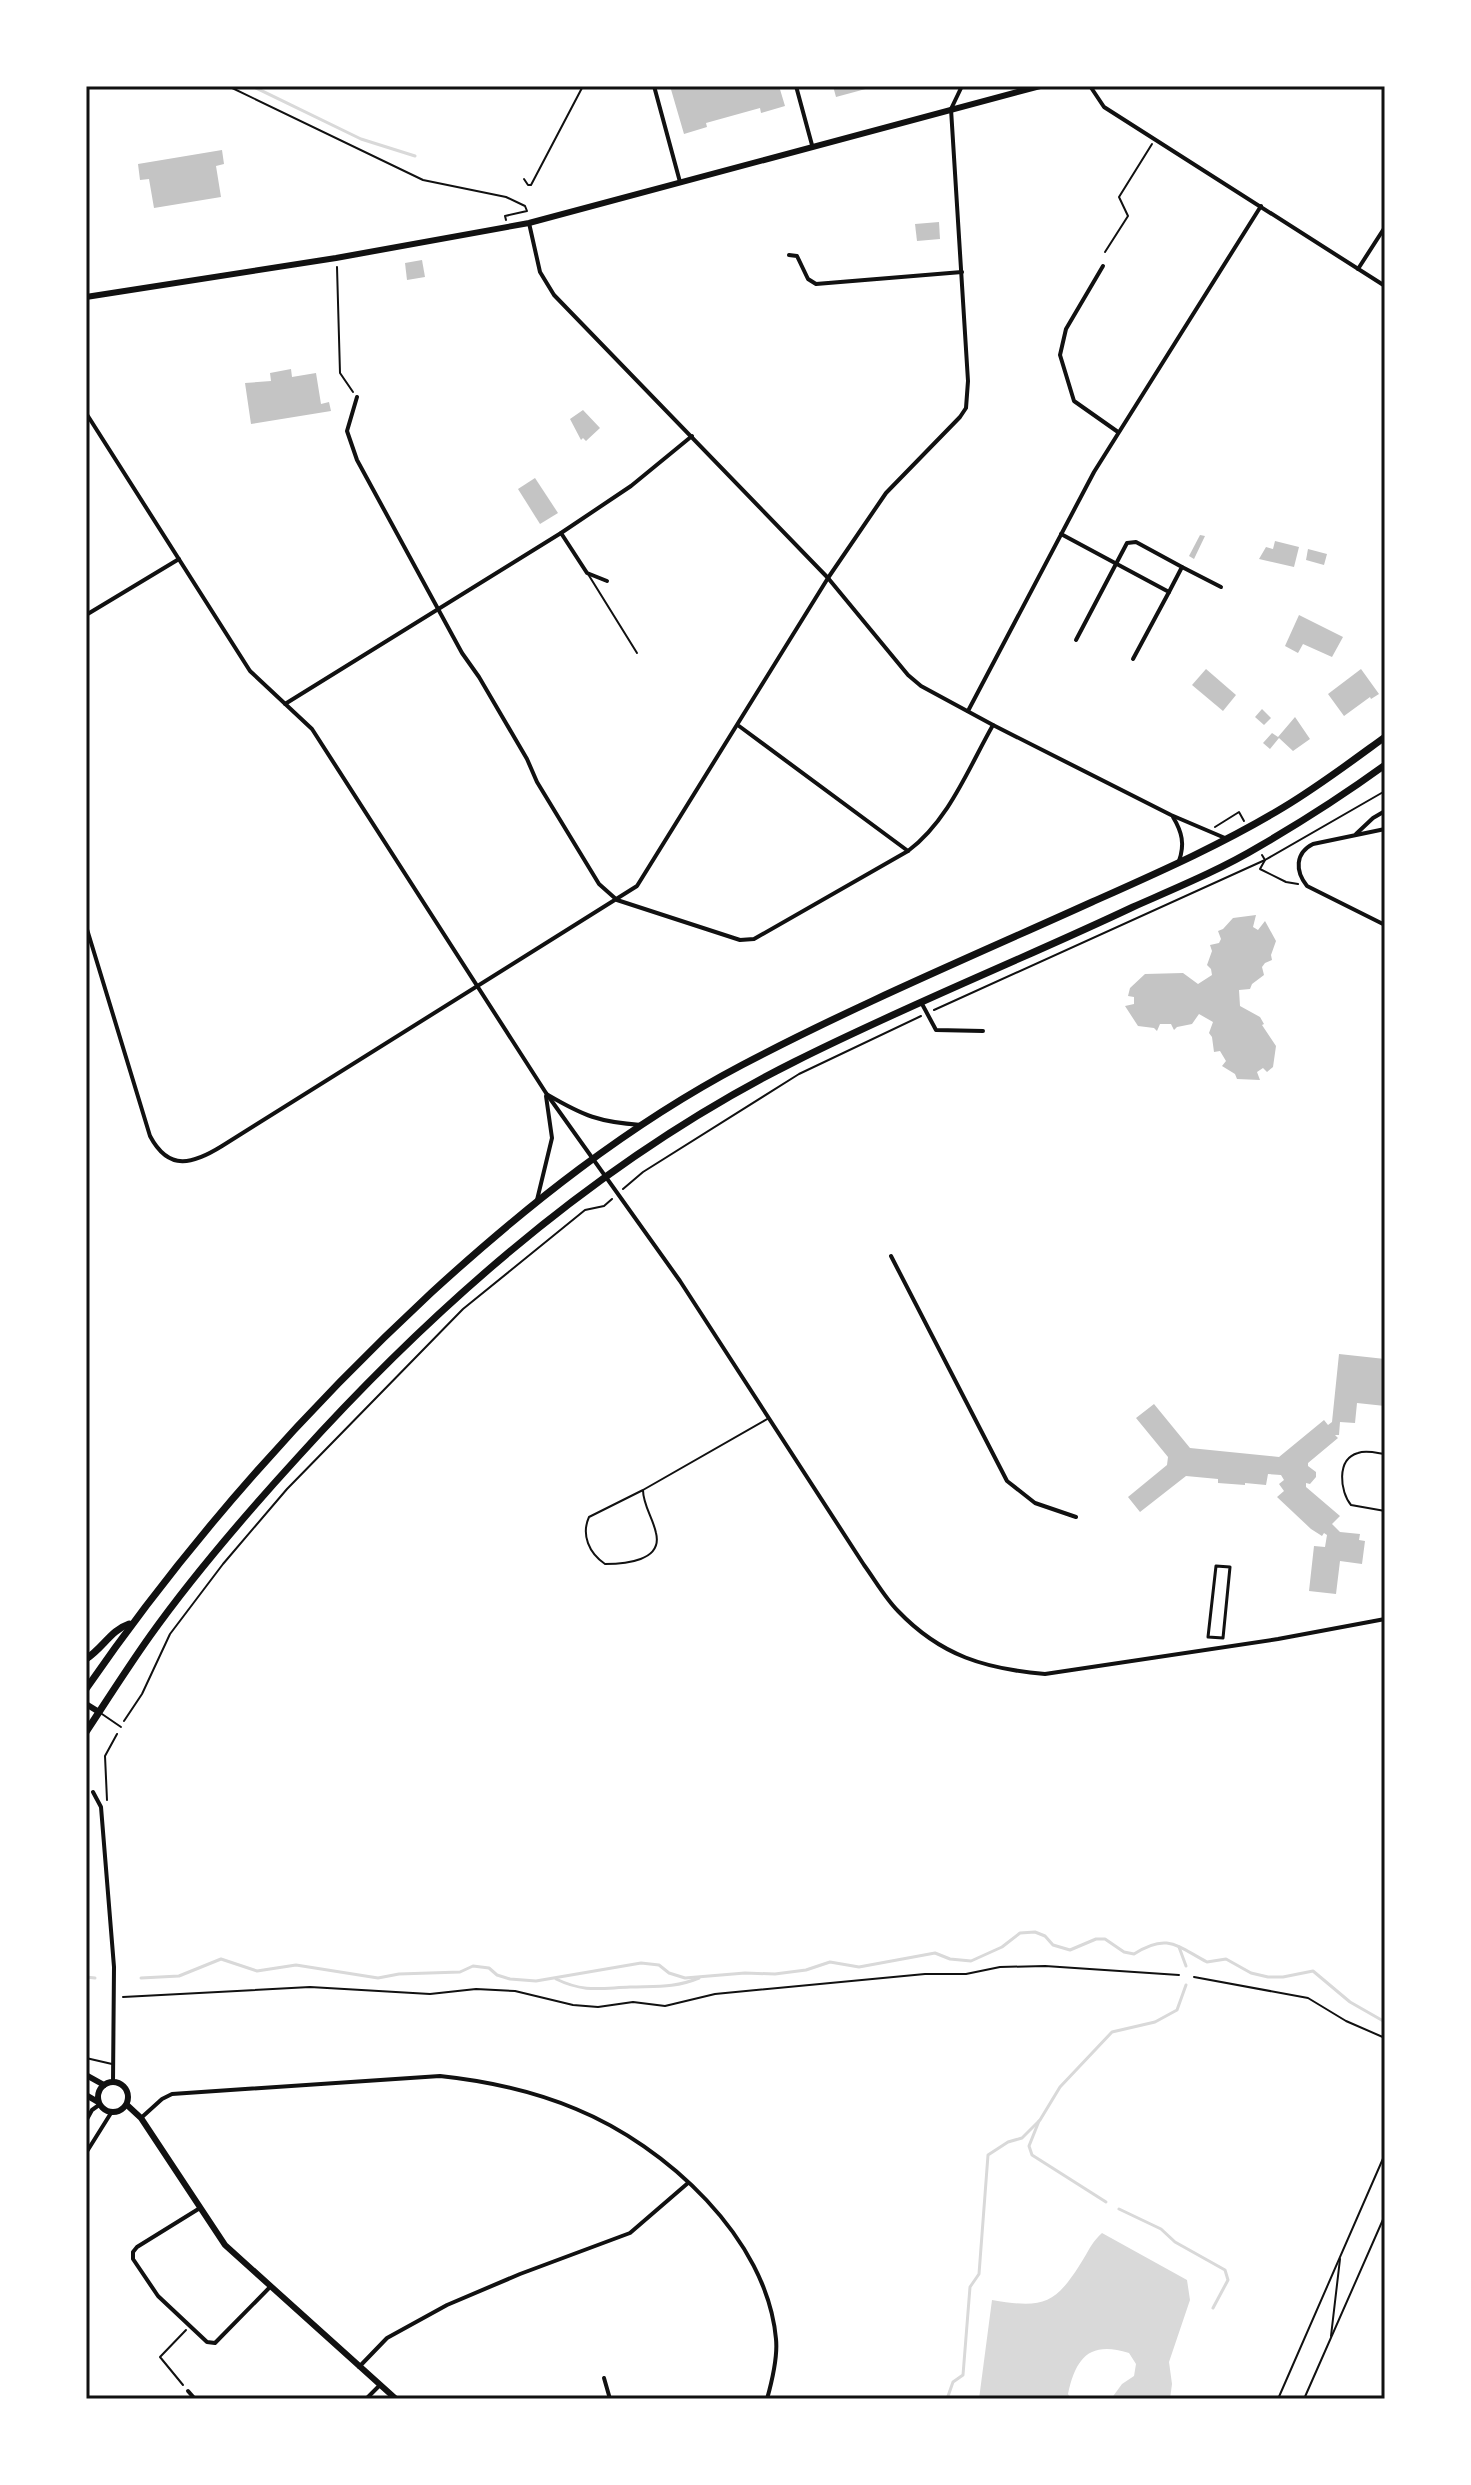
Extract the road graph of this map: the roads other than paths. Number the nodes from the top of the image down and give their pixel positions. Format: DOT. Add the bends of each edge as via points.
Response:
graph roads {
  1 [pos="654,86"];
  2 [pos="796,86"];
  3 [pos="962,86"];
  4 [pos="1040,86"];
  5 [pos="1090,86"];
  6 [pos="951,109"];
  7 [pos="812,145"];
  8 [pos="680,182"];
  9 [pos="1261,206"];
  10 [pos="529,223"];
  11 [pos="1385,227"];
  12 [pos="789,255"];
  13 [pos="1103,266"];
  14 [pos="1358,269"];
  15 [pos="962,272"];
  16 [pos="1385,286"];
  17 [pos="86,297"];
  18 [pos="357,397"];
  19 [pos="86,413"];
  20 [pos="1118,432"];
  21 [pos="692,436"];
  22 [pos="561,533"];
  23 [pos="1061,534"];
  24 [pos="179,559"];
  25 [pos="1115,563"];
  26 [pos="1182,567"];
  27 [pos="587,573"];
  28 [pos="828,578"];
  29 [pos="607,581"];
  30 [pos="1221,587"];
  31 [pos="1169,592"];
  32 [pos="437,609"];
  33 [pos="86,615"];
  34 [pos="1076,640"];
  35 [pos="637,653"];
  36 [pos="1133,659"];
  37 [pos="285,704"];
  38 [pos="968,711"];
  39 [pos="993,725"];
  40 [pos="739,726"];
  41 [pos="1385,737"];
  42 [pos="1384,768"];
  43 [pos="1385,811"];
  44 [pos="1171,815"];
  45 [pos="1385,829"];
  46 [pos="1355,835"];
  47 [pos="1227,840"];
  48 [pos="908,851"];
  49 [pos="1178,863"];
  50 [pos="617,900"];
  51 [pos="1385,925"];
  52 [pos="86,926"];
  53 [pos="478,987"];
  54 [pos="921,1002"];
  55 [pos="983,1031"];
  56 [pos="546,1093"];
  57 [pos="643,1125"];
  58 [pos="594,1159"];
  59 [pos="605,1176"];
  60 [pos="537,1200"];
  61 [pos="891,1256"];
  62 [pos="770,1417"];
  63 [pos="1385,1454"];
  64 [pos="643,1490"];
  65 [pos="1385,1511"];
  66 [pos="1076,1517"];
  67 [pos="1385,1619"];
  68 [pos="132,1623"];
  69 [pos="1208,1637"];
  70 [pos="86,1659"];
  71 [pos="86,1689"];
  72 [pos="86,1704"];
  73 [pos="99,1712"];
  74 [pos="121,1727"];
  75 [pos="86,1732"];
  76 [pos="93,1792"];
  77 [pos="86,2058"];
  78 [pos="114,2064"];
  79 [pos="86,2075"];
  80 [pos="113,2082"];
  81 [pos="104,2085"];
  82 [pos="86,2095"];
  83 [pos="98,2103"];
  84 [pos="127,2105"];
  85 [pos="111,2113"];
  86 [pos="141,2118"];
  87 [pos="86,2121"];
  88 [pos="86,2153"];
  89 [pos="688,2183"];
  90 [pos="200,2208"];
  91 [pos="270,2287"];
  92 [pos="359,2367"];
  93 [pos="604,2378"];
  94 [pos="380,2385"];
  95 [pos="188,2391"];
  96 [pos="195,2399"];
  97 [pos="366,2399"];
  98 [pos="396,2399"];
  99 [pos="610,2399"];
  100 [pos="767,2399"];
  1 -- 8 [label="street"];
  2 -- 7 [label="street"];
  3 -- 6 [label="street"];
  4 -- 6 [label="main road"];
  5 -- 9 [label="street" via="1104,107"];
  6 -- 7 [label="main road"];
  6 -- 15 [label="street"];
  7 -- 8 [label="main road"];
  8 -- 10 [label="main road"];
  9 -- 14 [label="street"];
  9 -- 20 [label="street"];
  10 -- 17 [label="main road"];
  10 -- 21 [label="street" via="540,272 554,295"];
  11 -- 14 [label="street"];
  12 -- 15 [label="street" via="797,256 816,284"];
  13 -- 20 [label="street" via="1066,329 1060,355 1074,401"];
  14 -- 16 [label="street"];
  15 -- 28 [label="street" via="966,408 886,493"];
  18 -- 32 [label="street" via="347,431 357,460"];
  19 -- 24 [label="street"];
  20 -- 23 [label="street"];
  21 -- 22 [label="street"];
  21 -- 28 [label="street"];
  22 -- 27 [label="street"];
  22 -- 32 [label="street"];
  23 -- 25 [label="street"];
  23 -- 38 [label="street"];
  24 -- 33 [label="street"];
  24 -- 37 [label="street" via="250,671"];
  25 -- 26 [label="street" via="1124,546 1134,542"];
  25 -- 31 [label="street"];
  25 -- 34 [label="street"];
  26 -- 30 [label="street"];
  26 -- 31 [label="street"];
  27 -- 29 [label="street"];
  27 -- 35 [label="lane"];
  28 -- 38 [label="street" via="908,675"];
  28 -- 40 [label="street"];
  31 -- 36 [label="street"];
  32 -- 37 [label="street"];
  32 -- 50 [label="street" via="599,884"];
  37 -- 53 [label="street" via="312,729"];
  38 -- 39 [label="street"];
  39 -- 44 [label="street"];
  39 -- 48 [label="street" via="941,819"];
  40 -- 48 [label="street"];
  40 -- 50 [label="street" via="637,886"];
  41 -- 47 [label="main road" via="1324,782"];
  42 -- 54 [label="main road" via="1227,864"];
  43 -- 46 [label="street"];
  44 -- 47 [label="street"];
  44 -- 49 [label="street" via="1182,831"];
  45 -- 46 [label="street"];
  46 -- 51 [label="street" via="1305,848 1298,863 1300,875 1307,886"];
  47 -- 49 [label="main road"];
  48 -- 50 [label="street" via="746,942"];
  49 -- 57 [label="main road" via="827,1022 740,1066"];
  50 -- 53 [label="street"];
  52 -- 53 [label="street" via="150,1136 173,1160 203,1158"];
  53 -- 56 [label="street"];
  54 -- 55 [label="street" via="936,1030"];
  54 -- 59 [label="main road" via="753,1084"];
  56 -- 57 [label="street" via="605,1122"];
  56 -- 58 [label="street"];
  56 -- 60 [label="street" via="552,1138"];
  57 -- 58 [label="main road"];
  58 -- 59 [label="street"];
  58 -- 60 [label="main road"];
  59 -- 62 [label="street"];
  59 -- 73 [label="main road" via="467,1288 339,1412 238,1524 152,1632"];
  60 -- 68 [label="main road" via="377,1343 323,1399 220,1512"];
  61 -- 66 [label="street" via="1007,1481 1035,1503"];
  62 -- 64 [label="lane"];
  62 -- 67 [label="street" via="897,1610 933,1640 975,1663 1045,1674"];
  63 -- 65 [label="lane" via="1360,1452 1351,1457 1342,1488 1351,1505"];
  64 -- 64 [label="lane" via="586,1522 589,1548 605,1564 645,1558 658,1543"];
  68 -- 70 [label="main road" via="117,1628"];
  68 -- 71 [label="main road"];
  69 -- 69 [label="street" via="1216,1566 1230,1567 1223,1638"];
  72 -- 73 [label="main road"];
  73 -- 74 [label="lane"];
  73 -- 75 [label="main road"];
  76 -- 78 [label="street" via="101,1807 115,1997"];
  77 -- 78 [label="lane"];
  78 -- 80 [label="street"];
  79 -- 81 [label="main road"];
  80 -- 81 [label="main road"];
  80 -- 84 [label="main road" via="126,2090"];
  81 -- 83 [label="main road"];
  82 -- 83 [label="main road"];
  83 -- 85 [label="main road"];
  83 -- 87 [label="street"];
  84 -- 85 [label="main road"];
  84 -- 86 [label="main road"];
  85 -- 88 [label="street"];
  86 -- 89 [label="street" via="172,2094 440,2076 535,2095 588,2115 620,2131"];
  86 -- 90 [label="main road"];
  89 -- 92 [label="street" via="630,2233 447,2305 387,2338"];
  89 -- 100 [label="street" via="742,2243 767,2298 777,2343"];
  90 -- 91 [label="main road" via="225,2245"];
  90 -- 91 [label="street" via="133,2252 147,2282 189,2326 215,2343"];
  91 -- 92 [label="main road"];
  92 -- 94 [label="main road"];
  93 -- 99 [label="street"];
  94 -- 97 [label="street"];
  94 -- 98 [label="main road"];
  95 -- 96 [label="street"];
}
